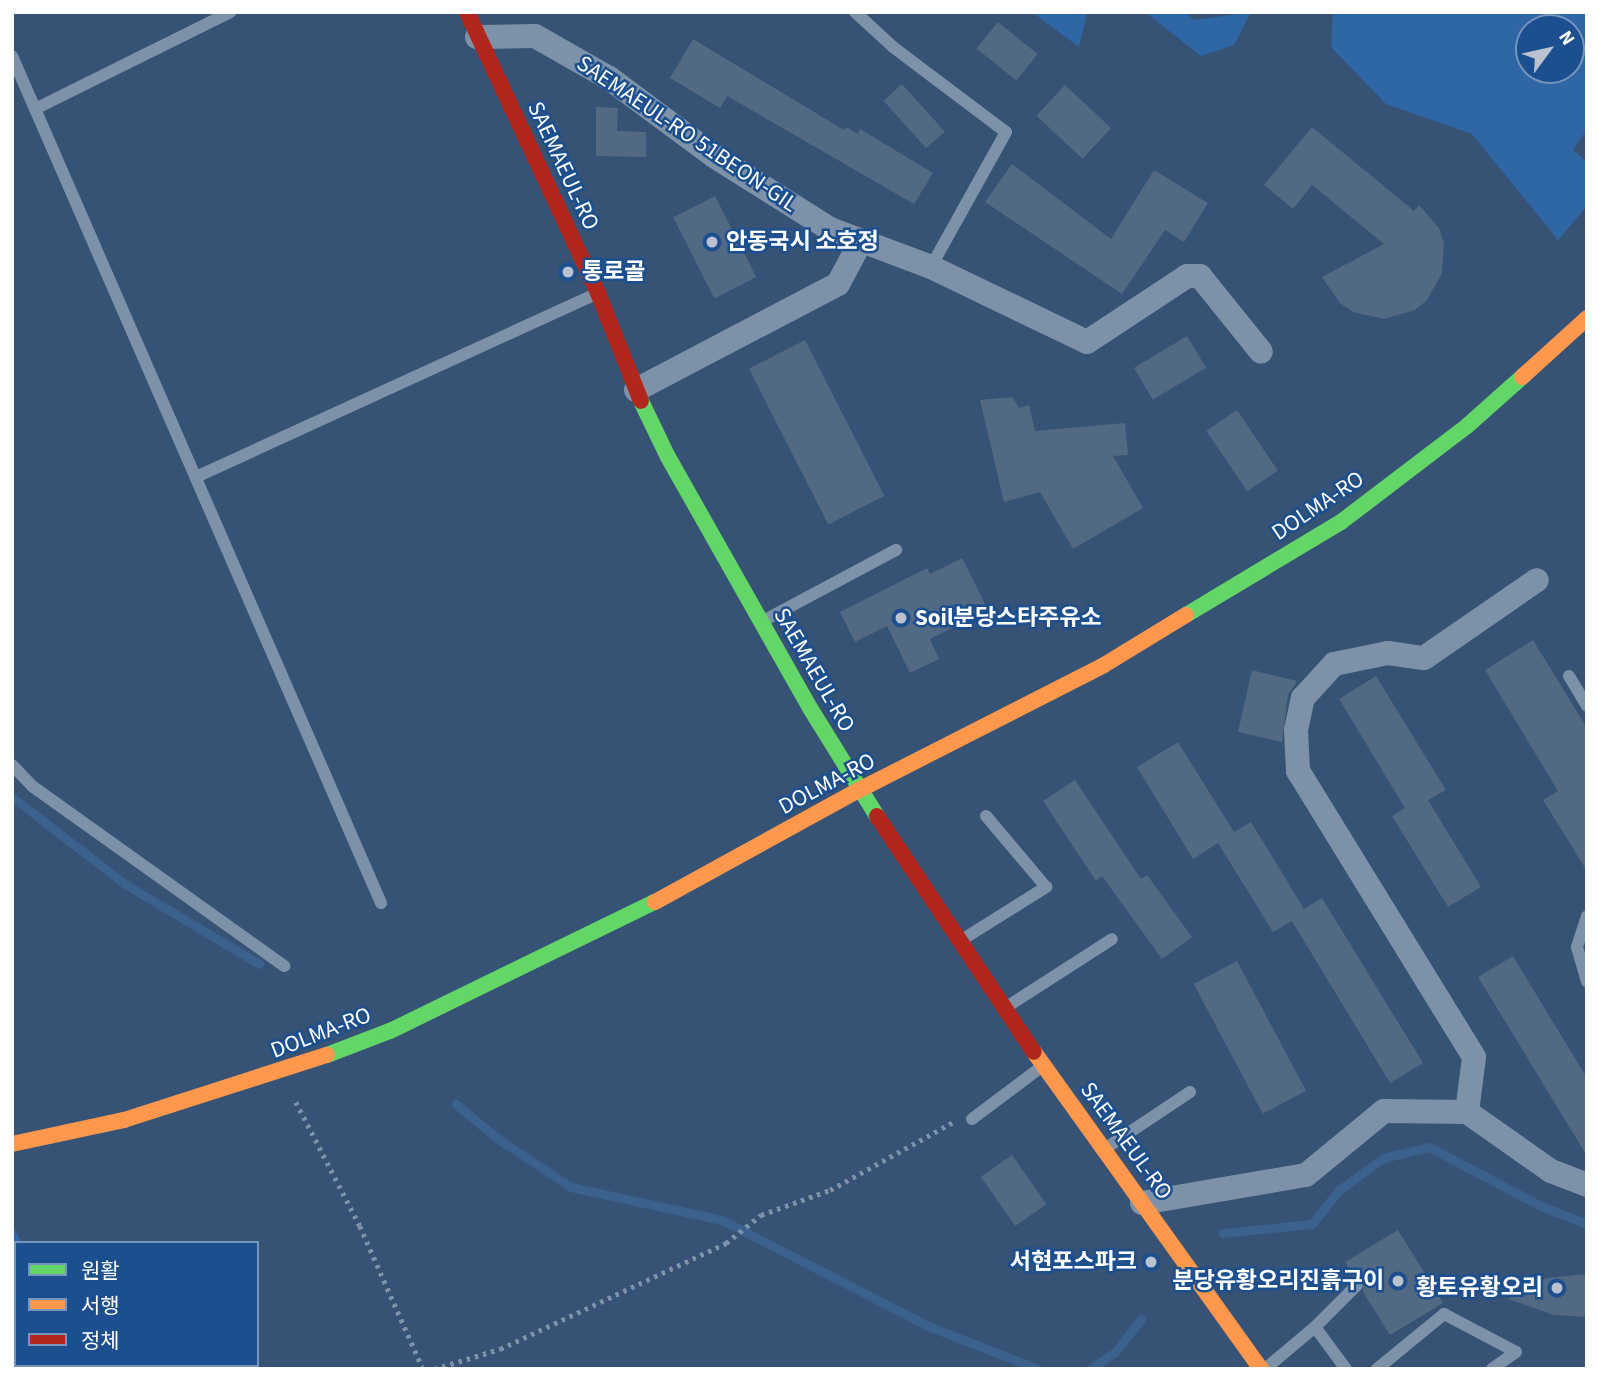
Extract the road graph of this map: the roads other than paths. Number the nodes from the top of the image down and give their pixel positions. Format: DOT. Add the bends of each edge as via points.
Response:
graph roads {
  1 [pos="230,12"];
  2 [pos="467,12"];
  3 [pos="856,12"];
  4 [pos="477,37"];
  5 [pos="12,56"];
  6 [pos="35,109"];
  7 [pos="860,243"];
  8 [pos="931,267"];
  9 [pos="598,293"];
  10 [pos="1587,318"];
  11 [pos="1261,352"];
  12 [pos="636,390"];
  13 [pos="195,477"];
  14 [pos="896,550"];
  15 [pos="1537,580"];
  16 [pos="760,623"];
  17 [pos="1569,676"];
  18 [pos="1587,706"];
  19 [pos="12,765"];
  20 [pos="859,790"];
  21 [pos="986,816"];
  22 [pos="381,903"];
  23 [pos="1587,916"];
  24 [pos="1112,939"];
  25 [pos="960,941"];
  26 [pos="284,966"];
  27 [pos="1587,982"];
  28 [pos="1005,1009"];
  29 [pos="1043,1066"];
  30 [pos="1189,1092"];
  31 [pos="1467,1112"];
  32 [pos="972,1119"];
  33 [pos="12,1144"];
  34 [pos="1106,1148"];
  35 [pos="1587,1185"];
  36 [pos="1142,1203"];
  37 [pos="1357,1284"];
  38 [pos="1315,1326"];
  39 [pos="1263,1369"];
  40 [pos="1346,1369"];
  41 [pos="1377,1369"];
  42 [pos="1492,1369"];
  1 -- 6 [label="lane"];
  2 -- 4 [label="main road, SAEMAEUL-RO"];
  3 -- 8 [label="lane" via="893,47 1006,132"];
  4 -- 7 [label="street, SAEMAEUL-RO 51BEON-GIL" via="535,36 609,78 726,164"];
  4 -- 9 [label="main road, SAEMAEUL-RO"];
  5 -- 6 [label="lane"];
  6 -- 13 [label="lane"];
  7 -- 8 [label="street, SAEMAEUL-RO 51BEON-GIL"];
  7 -- 12 [label="street" via="838,285"];
  8 -- 11 [label="street, SAEMAEUL-RO 51BEON-GIL" via="1087,342 1187,276 1200,276"];
  9 -- 12 [label="main road, SAEMAEUL-RO"];
  9 -- 13 [label="lane"];
  10 -- 20 [label="main road, DOLMA-RO" via="1467,426 1341,522 1104,665"];
  12 -- 16 [label="main road, SAEMAEUL-RO"];
  13 -- 22 [label="lane"];
  14 -- 16 [label="lane"];
  15 -- 31 [label="street" via="1424,658 1388,653 1334,664 1303,698 1296,730 1298,772 1474,1057"];
  16 -- 20 [label="main road, SAEMAEUL-RO"];
  17 -- 18 [label="lane"];
  19 -- 26 [label="lane" via="32,786"];
  20 -- 25 [label="main road, SAEMAEUL-RO"];
  20 -- 33 [label="main road, DOLMA-RO" via="502,980 281,1073 124,1120"];
  21 -- 25 [label="lane" via="1046,887"];
  23 -- 27 [label="lane" via="1577,947"];
  24 -- 28 [label="lane"];
  25 -- 28 [label="main road, SAEMAEUL-RO"];
  28 -- 29 [label="main road, SAEMAEUL-RO"];
  29 -- 32 [label="lane"];
  29 -- 34 [label="main road, SAEMAEUL-RO"];
  30 -- 34 [label="lane"];
  31 -- 35 [label="street" via="1551,1171"];
  31 -- 36 [label="street" via="1384,1111 1306,1175"];
  34 -- 36 [label="main road, SAEMAEUL-RO"];
  36 -- 39 [label="main road, SAEMAEUL-RO"];
  37 -- 38 [label="lane"];
  38 -- 39 [label="lane"];
  38 -- 40 [label="lane"];
  41 -- 42 [label="lane" via="1444,1314 1516,1352"];
}
